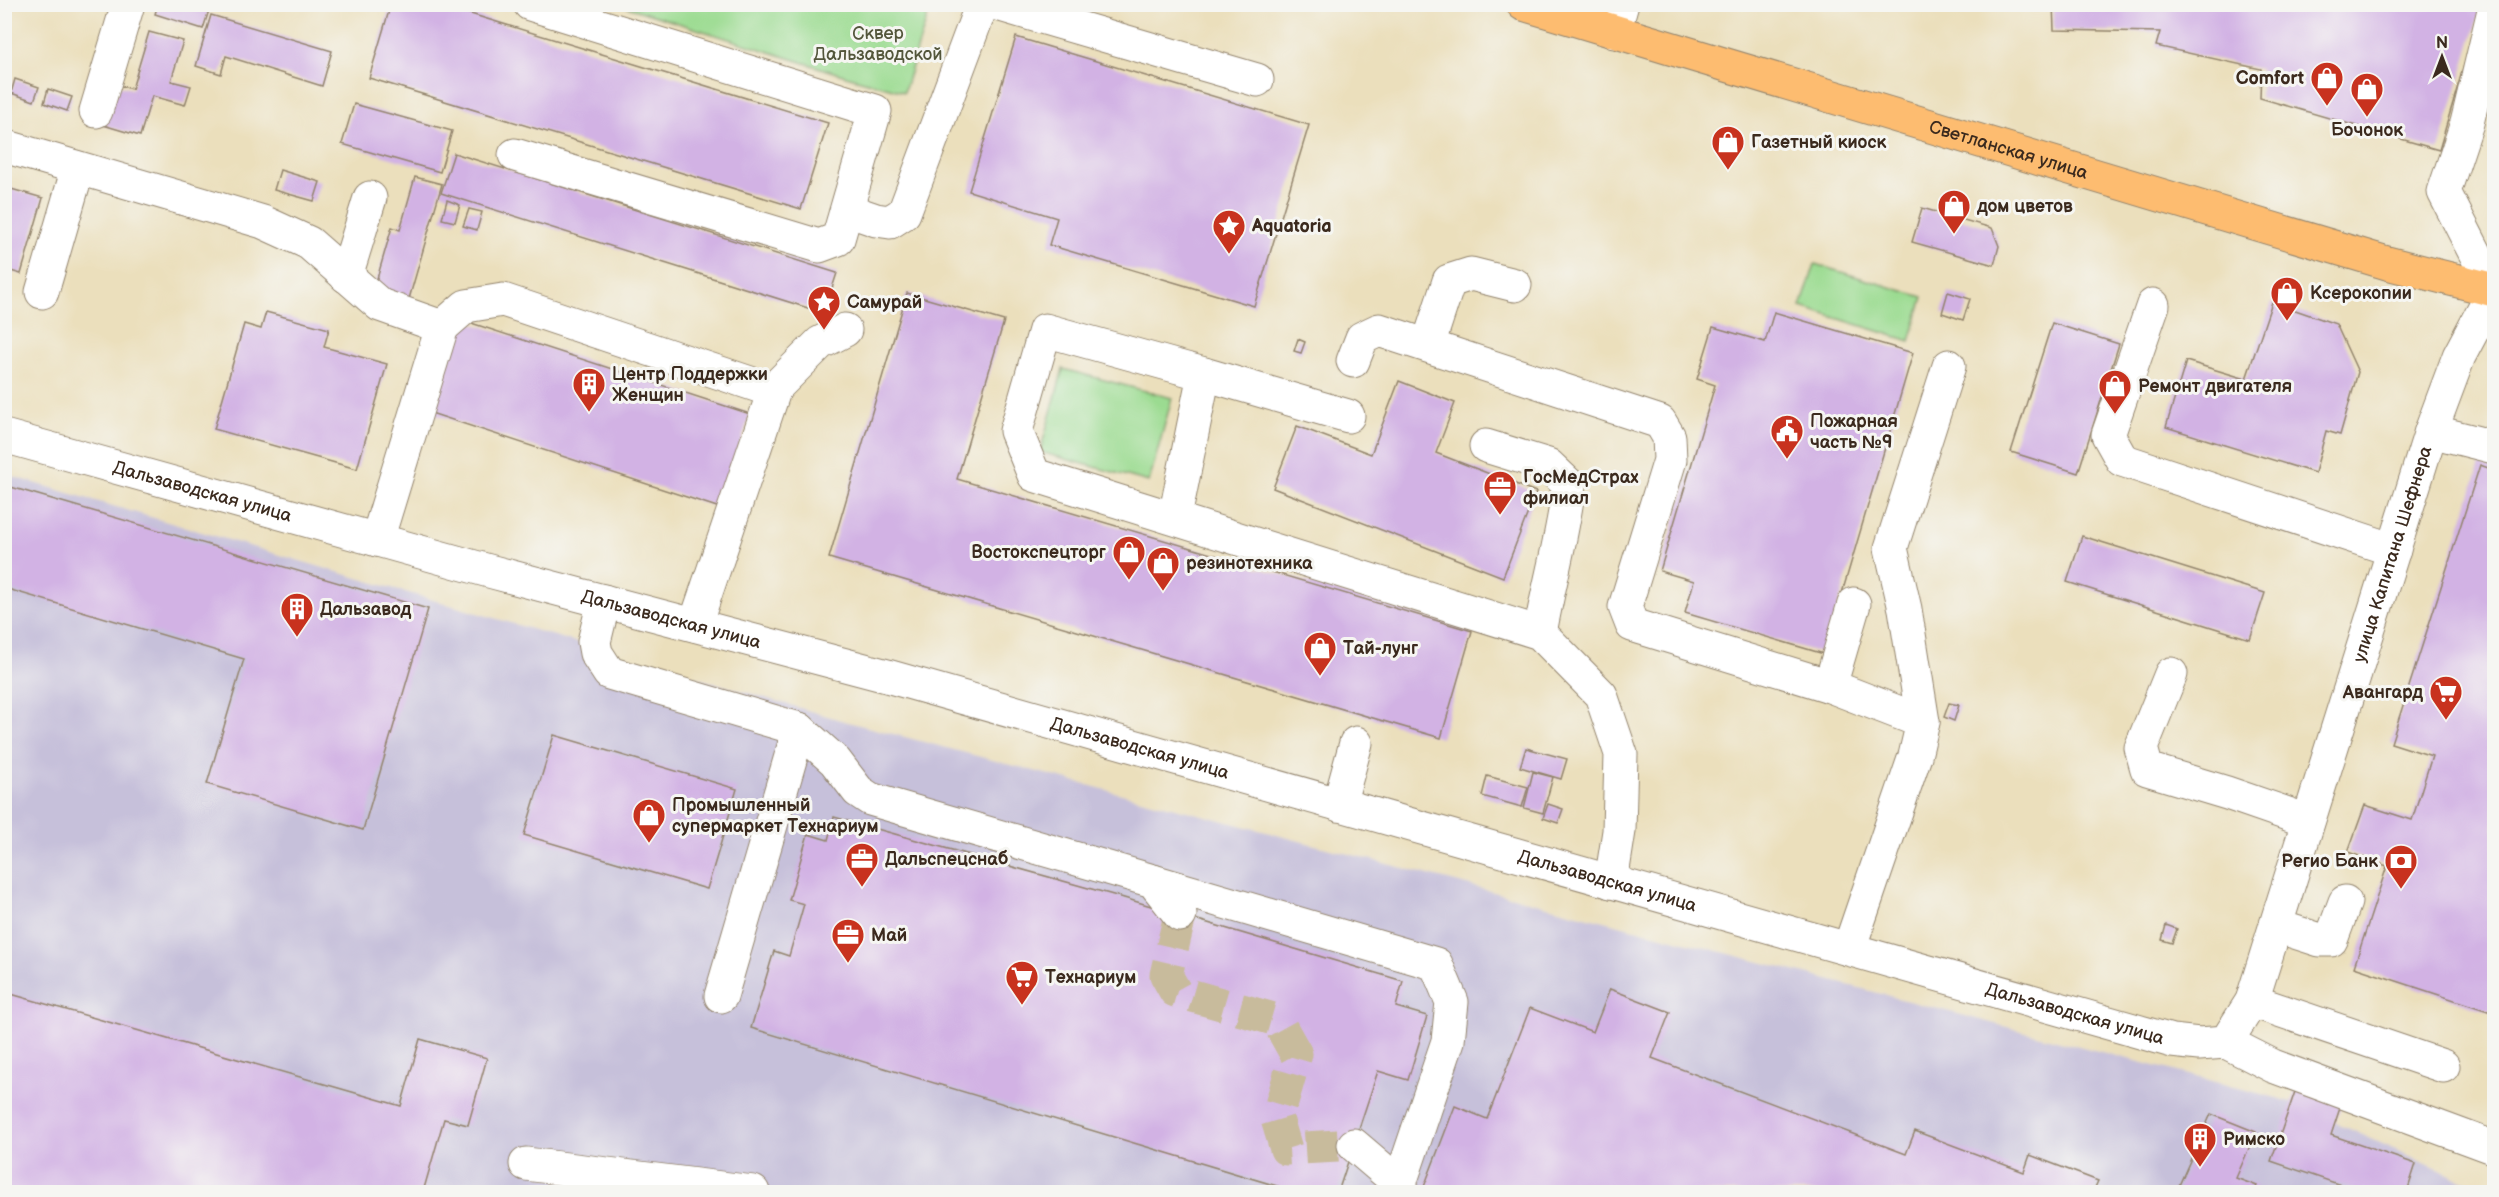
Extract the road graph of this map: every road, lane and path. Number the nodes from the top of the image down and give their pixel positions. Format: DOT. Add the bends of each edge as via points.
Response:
graph roads {
  1 [pos="128,4"];
  2 [pos="530,4"];
  3 [pos="982,4"];
  4 [pos="997,4"];
  5 [pos="1523,4"];
  6 [pos="2494,10"];
  7 [pos="1618,18"];
  8 [pos="1257,80"];
  9 [pos="96,111"];
  10 [pos="4,146"];
  11 [pos="515,155"];
  12 [pos="78,168"];
  13 [pos="370,198"];
  14 [pos="847,210"];
  15 [pos="346,276"];
  16 [pos="1515,285"];
  17 [pos="2494,289"];
  18 [pos="42,292"];
  19 [pos="2153,304"];
  20 [pos="442,327"];
  21 [pos="845,330"];
  22 [pos="1428,345"];
  23 [pos="1353,361"];
  24 [pos="1949,366"];
  25 [pos="1204,374"];
  26 [pos="775,388"];
  27 [pos="1348,416"];
  28 [pos="2431,431"];
  29 [pos="4,436"];
  30 [pos="1486,446"];
  31 [pos="2494,447"];
  32 [pos="1174,517"];
  33 [pos="377,540"];
  34 [pos="2394,550"];
  35 [pos="604,601"];
  36 [pos="1854,604"];
  37 [pos="695,625"];
  38 [pos="1540,633"];
  39 [pos="2171,674"];
  40 [pos="1830,687"];
  41 [pos="1923,722"];
  42 [pos="799,729"];
  43 [pos="1356,743"];
  44 [pos="1339,805"];
  45 [pos="2308,821"];
  46 [pos="1153,881"];
  47 [pos="1611,882"];
  48 [pos="2345,902"];
  49 [pos="1180,915"];
  50 [pos="2276,926"];
  51 [pos="1849,949"];
  52 [pos="722,996"];
  53 [pos="2252,1001"];
  54 [pos="2226,1042"];
  55 [pos="2443,1066"];
  56 [pos="1354,1145"];
  57 [pos="2492,1147"];
  58 [pos="526,1164"];
  59 [pos="1399,1189"];
  60 [pos="753,1192"];
  1 -- 9 [label="street"];
  2 -- 14 [label="street" via="875,111"];
  3 -- 14 [label="street" via="904,213 890,222"];
  4 -- 8 [label="street"];
  5 -- 7 [label="main road, Светланская улица"];
  6 -- 17 [label="street" via="2467,123 2444,192"];
  7 -- 17 [label="main road, Светланская улица" via="2387,263"];
  10 -- 12 [label="street"];
  11 -- 14 [label="street" via="819,246 838,239"];
  12 -- 15 [label="street" via="262,222 309,243"];
  12 -- 18 [label="street"];
  13 -- 15 [label="street"];
  15 -- 20 [label="street" via="380,304"];
  16 -- 22 [label="street" via="1471,274 1449,280"];
  17 -- 28 [label="street, улица Капитана Шефнера" via="2459,356"];
  19 -- 34 [label="street" via="2108,435 2122,460"];
  20 -- 26 [label="street" via="466,306 503,300"];
  20 -- 33 [label="street"];
  21 -- 26 [label="street" via="820,343"];
  22 -- 23 [label="street" via="1379,330 1362,338"];
  22 -- 40 [label="street" via="1660,422 1669,437 1670,460 1625,607 1632,625"];
  24 -- 41 [label="street" via="1892,548"];
  25 -- 27 [label="street"];
  25 -- 32 [label="street"];
  25 -- 32 [label="street" via="1045,330 1016,431 1034,475"];
  26 -- 37 [label="street"];
  28 -- 31 [label="street"];
  28 -- 34 [label="street, улица Капитана Шефнера"];
  29 -- 33 [label="street, Дальзаводская улица"];
  30 -- 38 [label="street" via="1548,465 1569,485"];
  32 -- 38 [label="street"];
  33 -- 35 [label="street, Дальзаводская улица"];
  34 -- 45 [label="street, улица Капитана Шефнера"];
  35 -- 37 [label="street, Дальзаводская улица"];
  35 -- 42 [label="street" via="594,642 609,673"];
  36 -- 40 [label="street"];
  37 -- 44 [label="street, Дальзаводская улица"];
  38 -- 47 [label="street" via="1601,694 1621,754 1619,831"];
  39 -- 45 [label="street" via="2141,748 2147,769"];
  40 -- 41 [label="street"];
  41 -- 51 [label="street"];
  42 -- 46 [label="street" via="870,799"];
  42 -- 52 [label="street"];
  43 -- 44 [label="street"];
  44 -- 47 [label="street, Дальзаводская улица"];
  45 -- 50 [label="street, улица Капитана Шефнера"];
  46 -- 49 [label="street"];
  46 -- 59 [label="street" via="1436,964 1452,1002 1448,1041"];
  47 -- 51 [label="street, Дальзаводская улица"];
  48 -- 50 [label="street" via="2331,940"];
  50 -- 53 [label="street, улица Капитана Шефнера"];
  51 -- 54 [label="street, Дальзаводская улица" via="2172,1041"];
  53 -- 54 [label="street"];
  53 -- 55 [label="street"];
  54 -- 57 [label="street" via="2272,1066"];
  56 -- 59 [label="street"];
  58 -- 60 [label="street"];
}
